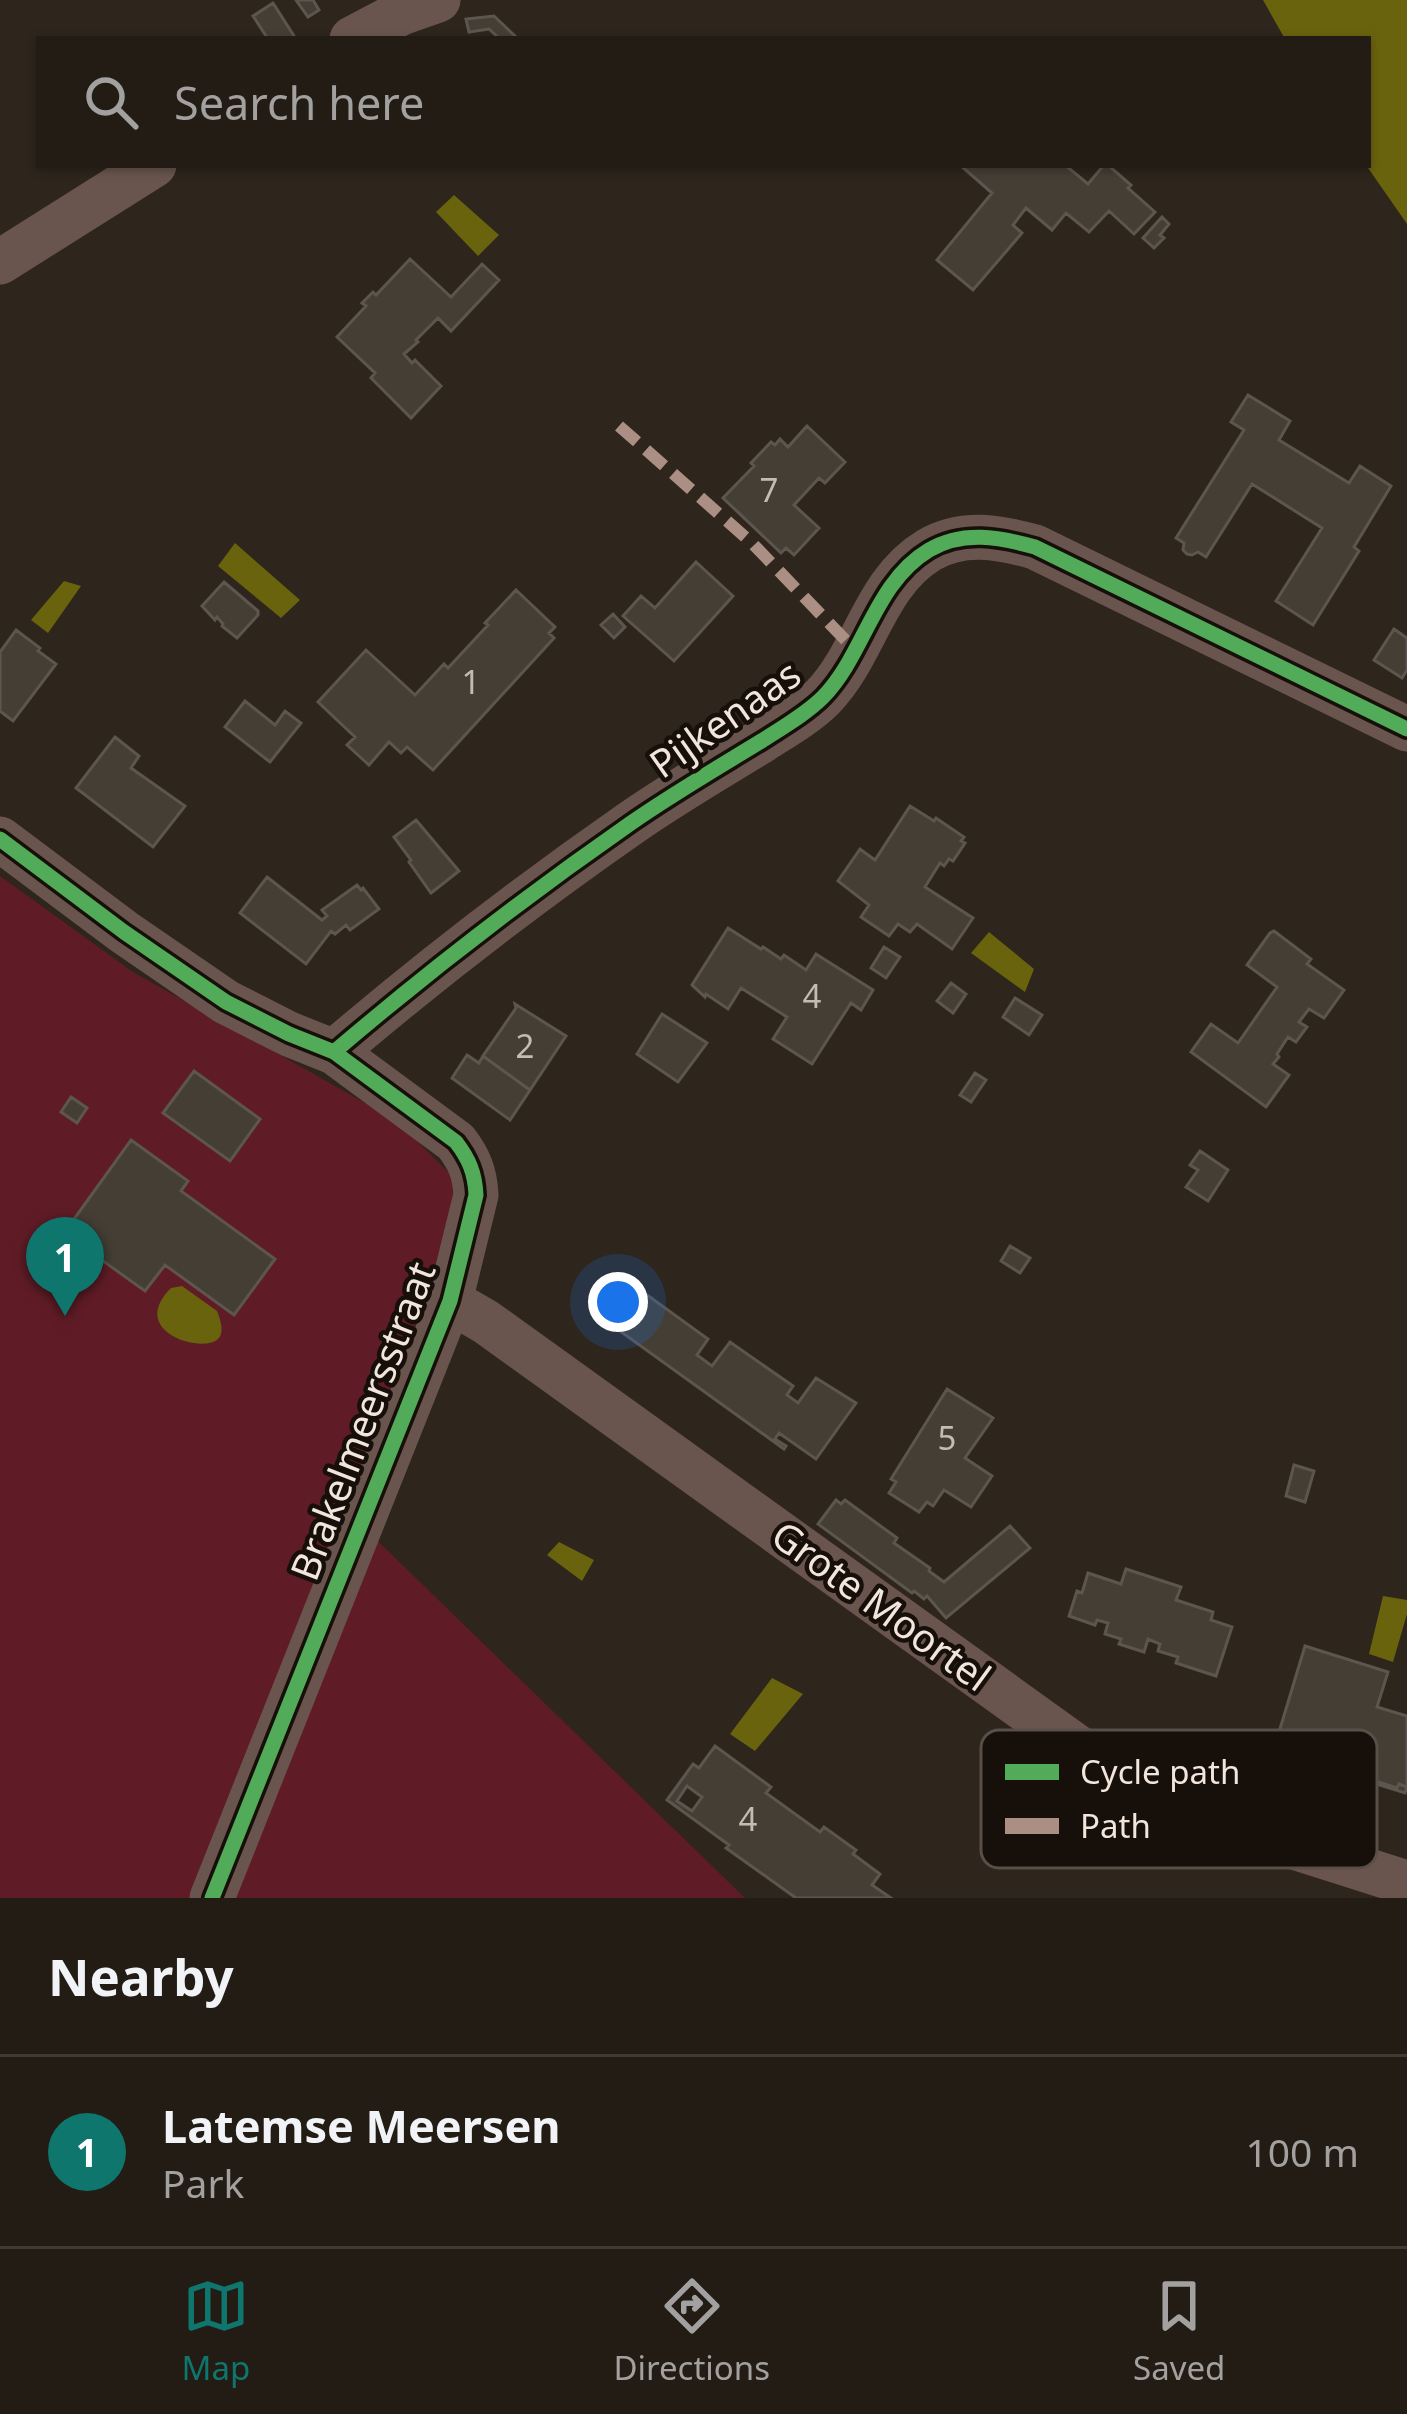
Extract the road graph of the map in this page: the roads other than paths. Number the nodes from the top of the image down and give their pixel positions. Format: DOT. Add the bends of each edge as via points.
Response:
graph roads {
  1 [pos="438,0"];
  2 [pos="358,36"];
  3 [pos="149,168"];
  4 [pos="0,262"];
  5 [pos="1407,729"];
  6 [pos="0,839"];
  7 [pos="334,1052"];
  8 [pos="450,1301"];
  9 [pos="1053,1730"];
  10 [pos="1360,1868"];
  11 [pos="1407,1883"];
  12 [pos="212,1898"];
  1 -- 2 [label="street"];
  3 -- 4 [label="street"];
  5 -- 7 [label="street, Pijkenaas" via="1035,547 954,539 908,564 822,698 634,820"];
  6 -- 7 [label="street, Brakelmeersstraat" via="226,1002"];
  7 -- 8 [label="street, Brakelmeersstraat" via="468,1158 476,1196"];
  8 -- 9 [label="street, Grote Moortel"];
  8 -- 12 [label="street, Brakelmeersstraat"];
  10 -- 11 [label="street, Grote Moortel"];
}
